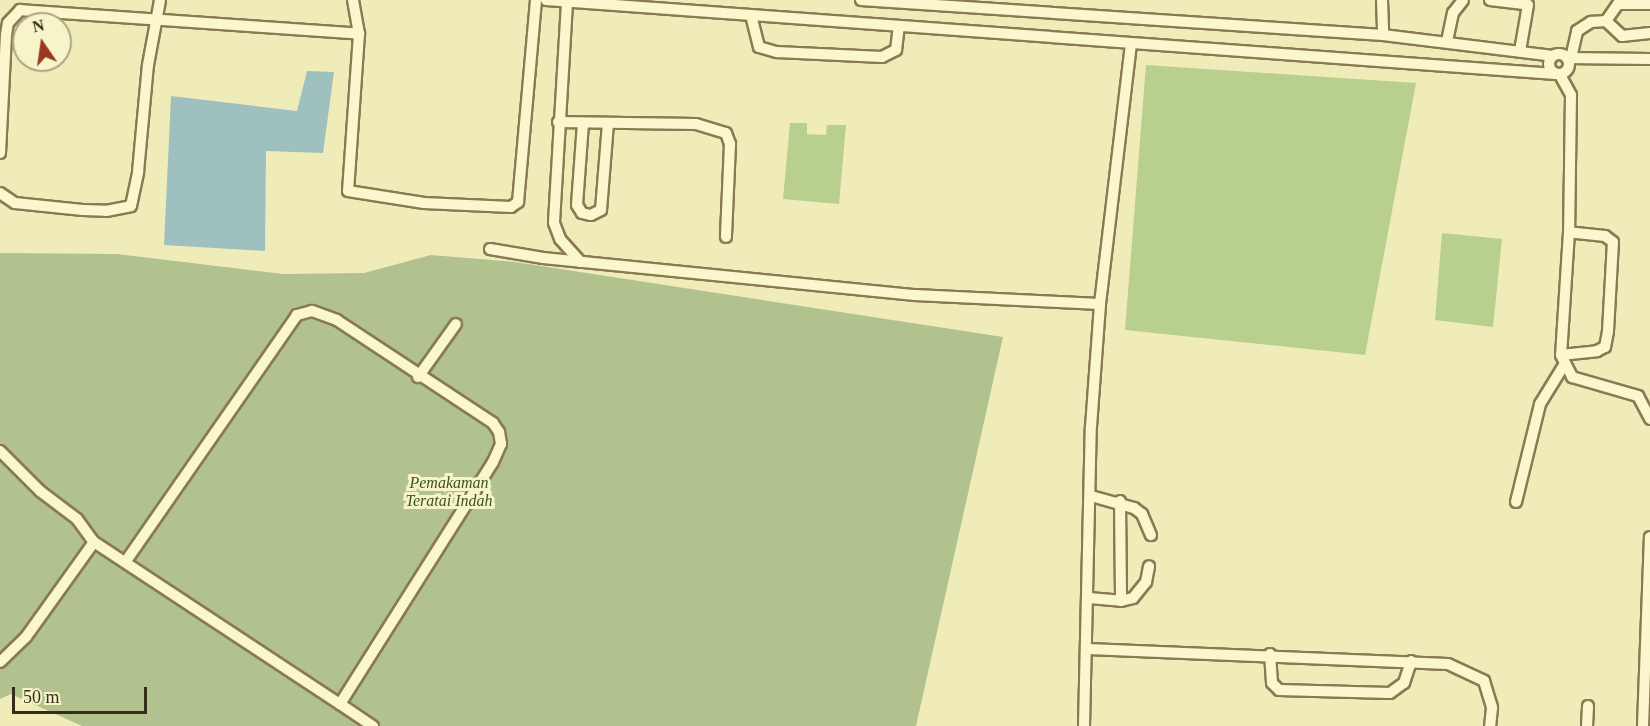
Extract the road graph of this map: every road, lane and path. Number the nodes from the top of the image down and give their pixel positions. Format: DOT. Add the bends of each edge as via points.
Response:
graph roads {
  1 [pos="160,0"];
  2 [pos="352,0"];
  3 [pos="536,0"];
  4 [pos="546,0"];
  5 [pos="861,0"];
  6 [pos="1017,0"];
  7 [pos="1382,0"];
  8 [pos="1463,0"];
  9 [pos="1490,0"];
  10 [pos="889,1"];
  11 [pos="567,3"];
  12 [pos="1650,4"];
  13 [pos="1016,12"];
  14 [pos="752,15"];
  15 [pos="157,19"];
  16 [pos="1606,21"];
  17 [pos="899,26"];
  18 [pos="1650,33"];
  19 [pos="359,34"];
  20 [pos="1383,35"];
  21 [pos="1447,41"];
  22 [pos="1131,44"];
  23 [pos="1520,51"];
  24 [pos="1552,56"];
  25 [pos="1569,58"];
  26 [pos="1650,59"];
  27 [pos="1557,74"];
  28 [pos="558,123"];
  29 [pos="583,123"];
  30 [pos="608,123"];
  31 [pos="0,153"];
  32 [pos="0,193"];
  33 [pos="1569,232"];
  34 [pos="726,237"];
  35 [pos="490,249"];
  36 [pos="581,262"];
  37 [pos="1100,304"];
  38 [pos="456,324"];
  39 [pos="1562,360"];
  40 [pos="418,376"];
  41 [pos="1638,396"];
  42 [pos="1650,396"];
  43 [pos="1650,419"];
  44 [pos="0,451"];
  45 [pos="1091,496"];
  46 [pos="1120,501"];
  47 [pos="1515,502"];
  48 [pos="1151,536"];
  49 [pos="1650,537"];
  50 [pos="94,542"];
  51 [pos="126,561"];
  52 [pos="1649,562"];
  53 [pos="1149,566"];
  54 [pos="1089,598"];
  55 [pos="1121,601"];
  56 [pos="1648,639"];
  57 [pos="1088,650"];
  58 [pos="1270,654"];
  59 [pos="1411,661"];
  60 [pos="0,662"];
  61 [pos="340,704"];
  62 [pos="1588,706"];
  63 [pos="373,726"];
  64 [pos="1084,726"];
  65 [pos="1490,726"];
  66 [pos="1587,726"];
  67 [pos="1643,726"];
  1 -- 15 [label="lane"];
  2 -- 19 [label="lane"];
  3 -- 19 [label="lane" via="518,202 511,207 424,204 348,191"];
  4 -- 11 [label="lane"];
  5 -- 10 [label="lane"];
  6 -- 13 [label="lane"];
  7 -- 20 [label="lane"];
  8 -- 21 [label="lane" via="1453,13"];
  9 -- 23 [label="lane" via="1528,5"];
  10 -- 13 [label="lane"];
  11 -- 14 [label="lane"];
  11 -- 28 [label="lane"];
  12 -- 16 [label="lane" via="1618,4"];
  13 -- 20 [label="lane"];
  14 -- 17 [label="lane"];
  14 -- 17 [label="lane" via="759,47 789,53 861,58 891,55 896,50"];
  15 -- 19 [label="lane"];
  15 -- 31 [label="lane" via="20,10 13,16 6,35"];
  15 -- 32 [label="lane" via="131,206 83,210 15,202"];
  16 -- 18 [label="lane" via="1622,36"];
  16 -- 25 [label="lane" via="1591,22 1577,31"];
  17 -- 22 [label="lane"];
  20 -- 21 [label="lane"];
  21 -- 23 [label="lane"];
  22 -- 27 [label="lane"];
  22 -- 37 [label="lane"];
  23 -- 24 [label="lane"];
  24 -- 25 [label="lane"];
  24 -- 27 [label="lane" via="1549,66"];
  25 -- 26 [label="lane"];
  25 -- 27 [label="lane" via="1568,68"];
  27 -- 33 [label="lane" via="1571,95"];
  28 -- 29 [label="lane"];
  28 -- 36 [label="lane" via="554,223 560,238"];
  29 -- 30 [label="lane"];
  29 -- 30 [label="lane" via="578,204 582,213 591,215 601,210"];
  30 -- 34 [label="lane" via="696,123 726,134 730,144"];
  33 -- 39 [label="lane"];
  33 -- 39 [label="lane" via="1605,236 1613,242 1609,320 1605,347"];
  35 -- 36 [label="lane"];
  36 -- 37 [label="lane" via="915,295"];
  37 -- 45 [label="lane"];
  38 -- 40 [label="lane"];
  39 -- 41 [label="lane" via="1572,377"];
  39 -- 47 [label="lane" via="1540,404"];
  40 -- 51 [label="lane" via="337,320 312,311 297,315"];
  40 -- 61 [label="lane" via="493,423 501,444"];
  41 -- 42 [label="lane"];
  41 -- 43 [label="lane"];
  44 -- 50 [label="lane" via="40,491 77,519"];
  45 -- 46 [label="lane"];
  45 -- 54 [label="lane"];
  46 -- 48 [label="lane" via="1142,514"];
  46 -- 55 [label="lane"];
  49 -- 52 [label="lane"];
  50 -- 51 [label="lane"];
  50 -- 60 [label="lane" via="26,637"];
  51 -- 61 [label="lane"];
  52 -- 56 [label="lane"];
  53 -- 55 [label="lane" via="1141,591"];
  54 -- 55 [label="lane"];
  54 -- 57 [label="lane"];
  56 -- 67 [label="lane"];
  57 -- 58 [label="lane"];
  57 -- 64 [label="lane"];
  58 -- 59 [label="lane"];
  58 -- 59 [label="lane" via="1272,683 1279,690 1396,691 1404,683"];
  59 -- 65 [label="lane" via="1448,664 1478,676 1487,688 1492,708"];
  61 -- 63 [label="lane"];
  62 -- 66 [label="lane"];
}
